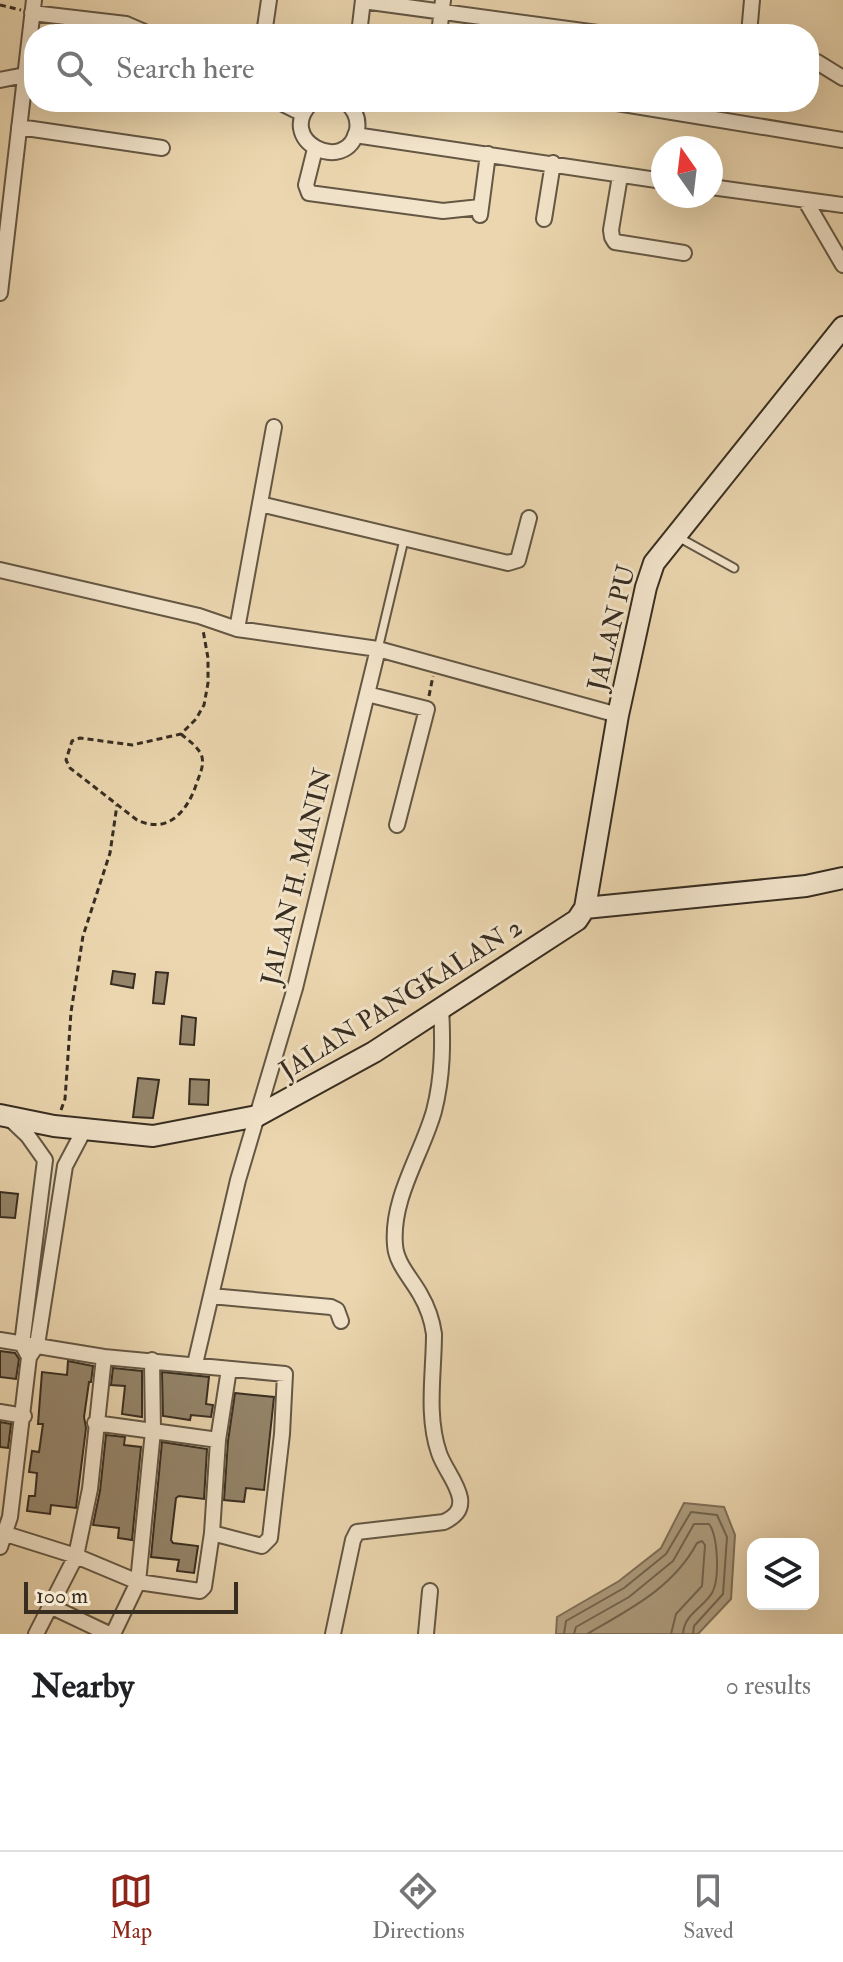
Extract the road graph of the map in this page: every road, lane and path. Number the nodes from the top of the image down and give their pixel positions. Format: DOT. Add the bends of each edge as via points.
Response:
graph roads {
  1 [pos="269,0"];
  2 [pos="363,0"];
  3 [pos="752,0"];
  4 [pos="0,5"];
  5 [pos="442,6"];
  6 [pos="33,7"];
  7 [pos="126,24"];
  8 [pos="265,24"];
  9 [pos="360,24"];
  10 [pos="547,24"];
  11 [pos="750,24"];
  12 [pos="819,63"];
  13 [pos="24,75"];
  14 [pos="843,78"];
  15 [pos="0,80"];
  16 [pos="24,84"];
  17 [pos="307,112"];
  18 [pos="354,112"];
  19 [pos="672,112"];
  20 [pos="19,127"];
  21 [pos="355,135"];
  22 [pos="843,140"];
  23 [pos="162,148"];
  24 [pos="315,149"];
  25 [pos="488,154"];
  26 [pos="553,163"];
  27 [pos="620,176"];
  28 [pos="651,180"];
  29 [pos="723,189"];
  30 [pos="805,200"];
  31 [pos="843,205"];
  32 [pos="544,219"];
  33 [pos="684,253"];
  34 [pos="843,265"];
  35 [pos="0,293"];
  36 [pos="843,327"];
  37 [pos="274,427"];
  38 [pos="260,504"];
  39 [pos="529,518"];
  40 [pos="676,536"];
  41 [pos="403,544"];
  42 [pos="734,568"];
  43 [pos="0,570"];
  44 [pos="199,616"];
  45 [pos="237,629"];
  46 [pos="378,649"];
  47 [pos="435,665"];
  48 [pos="367,694"];
  49 [pos="427,709"];
  50 [pos="618,715"];
  51 [pos="181,734"];
  52 [pos="117,805"];
  53 [pos="397,825"];
  54 [pos="843,878"];
  55 [pos="585,908"];
  56 [pos="441,1007"];
  57 [pos="3,1115"];
  58 [pos="257,1116"];
  59 [pos="54,1126"];
  60 [pos="84,1130"];
  61 [pos="45,1165"];
  62 [pos="65,1166"];
  63 [pos="211,1296"];
  64 [pos="341,1321"];
  65 [pos="0,1340"];
  66 [pos="29,1348"];
  67 [pos="104,1357"];
  68 [pos="152,1360"];
  69 [pos="195,1364"];
  70 [pos="229,1369"];
  71 [pos="0,1412"];
  72 [pos="24,1416"];
  73 [pos="95,1423"];
  74 [pos="153,1431"];
  75 [pos="218,1440"];
  76 [pos="212,1533"];
  77 [pos="3,1541"];
  78 [pos="76,1556"];
  79 [pos="138,1582"];
  80 [pos="430,1591"];
  81 [pos="50,1606"];
  82 [pos="36,1634"];
  83 [pos="111,1634"];
  84 [pos="333,1634"];
  85 [pos="426,1634"];
  1 -- 8 [label="street"];
  2 -- 5 [label="street"];
  2 -- 9 [label="street"];
  3 -- 11 [label="street"];
  4 -- 6 [label="path"];
  5 -- 10 [label="street"];
  6 -- 7 [label="street"];
  12 -- 14 [label="street"];
  13 -- 15 [label="street"];
  16 -- 20 [label="street"];
  17 -- 24 [label="street" via="301,130"];
  18 -- 21 [label="street"];
  19 -- 22 [label="street"];
  20 -- 23 [label="street"];
  20 -- 35 [label="street"];
  21 -- 24 [label="street" via="339,151"];
  21 -- 25 [label="street"];
  24 -- 25 [label="street" via="306,185 309,193 443,211 480,211"];
  25 -- 26 [label="street"];
  26 -- 27 [label="street"];
  26 -- 32 [label="street"];
  27 -- 28 [label="street"];
  27 -- 33 [label="street" via="611,230 615,242"];
  29 -- 30 [label="street"];
  30 -- 31 [label="street"];
  30 -- 34 [label="street"];
  36 -- 40 [label="street, JALAN PU"];
  37 -- 38 [label="street"];
  38 -- 39 [label="street" via="508,563 518,560"];
  38 -- 45 [label="street"];
  40 -- 42 [label="lane"];
  40 -- 50 [label="street, JALAN PU" via="654,563 646,587"];
  41 -- 46 [label="lane"];
  43 -- 44 [label="street"];
  44 -- 45 [label="street"];
  44 -- 51 [label="path" via="208,683 204,705"];
  45 -- 46 [label="street"];
  46 -- 47 [label="street"];
  46 -- 48 [label="street, JALAN H. MANIN"];
  47 -- 49 [label="path"];
  47 -- 50 [label="street"];
  48 -- 49 [label="street"];
  48 -- 58 [label="street, JALAN H. MANIN" via="295,988"];
  49 -- 53 [label="street"];
  50 -- 55 [label="street, JALAN PU"];
  51 -- 52 [label="path" via="202,757 194,791 182,811 172,820 149,826"];
  51 -- 52 [label="path" via="132,745 72,741 66,760 70,768"];
  52 -- 59 [label="path" via="110,853 83,936 65,1099"];
  54 -- 55 [label="street"];
  55 -- 56 [label="street, JALAN PANGKALAN 2" via="573,923"];
  56 -- 58 [label="street, JALAN PANGKALAN 2" via="374,1052"];
  56 -- 84 [label="street" via="443,1051 434,1111 398,1213 395,1244 432,1320 432,1423 459,1509 444,1522 357,1532"];
  57 -- 59 [label="street, JALAN PANGKALAN 2"];
  57 -- 61 [label="street" via="28,1136"];
  58 -- 60 [label="street, JALAN PANGKALAN 2" via="153,1136"];
  58 -- 63 [label="street, JALAN H. MANIN"];
  59 -- 60 [label="street, JALAN PANGKALAN 2"];
  60 -- 62 [label="street"];
  61 -- 62 [label="street"];
  61 -- 66 [label="street"];
  62 -- 66 [label="street"];
  63 -- 64 [label="street" via="329,1306 336,1308"];
  63 -- 69 [label="street, JALAN H. MANIN"];
  65 -- 66 [label="street"];
  66 -- 67 [label="street"];
  66 -- 72 [label="street"];
  67 -- 68 [label="street"];
  67 -- 73 [label="street"];
  68 -- 69 [label="street"];
  68 -- 74 [label="street"];
  69 -- 70 [label="street"];
  70 -- 75 [label="street"];
  70 -- 76 [label="street" via="285,1374 282,1434 267,1543"];
  71 -- 72 [label="street"];
  72 -- 77 [label="street"];
  73 -- 74 [label="street"];
  73 -- 78 [label="street" via="90,1489"];
  74 -- 75 [label="street"];
  74 -- 79 [label="street"];
  75 -- 76 [label="street"];
  76 -- 79 [label="street" via="200,1591"];
  77 -- 78 [label="street"];
  78 -- 79 [label="street"];
  78 -- 81 [label="street"];
  79 -- 83 [label="street"];
  80 -- 85 [label="street"];
  81 -- 82 [label="street"];
  81 -- 83 [label="street"];
}
